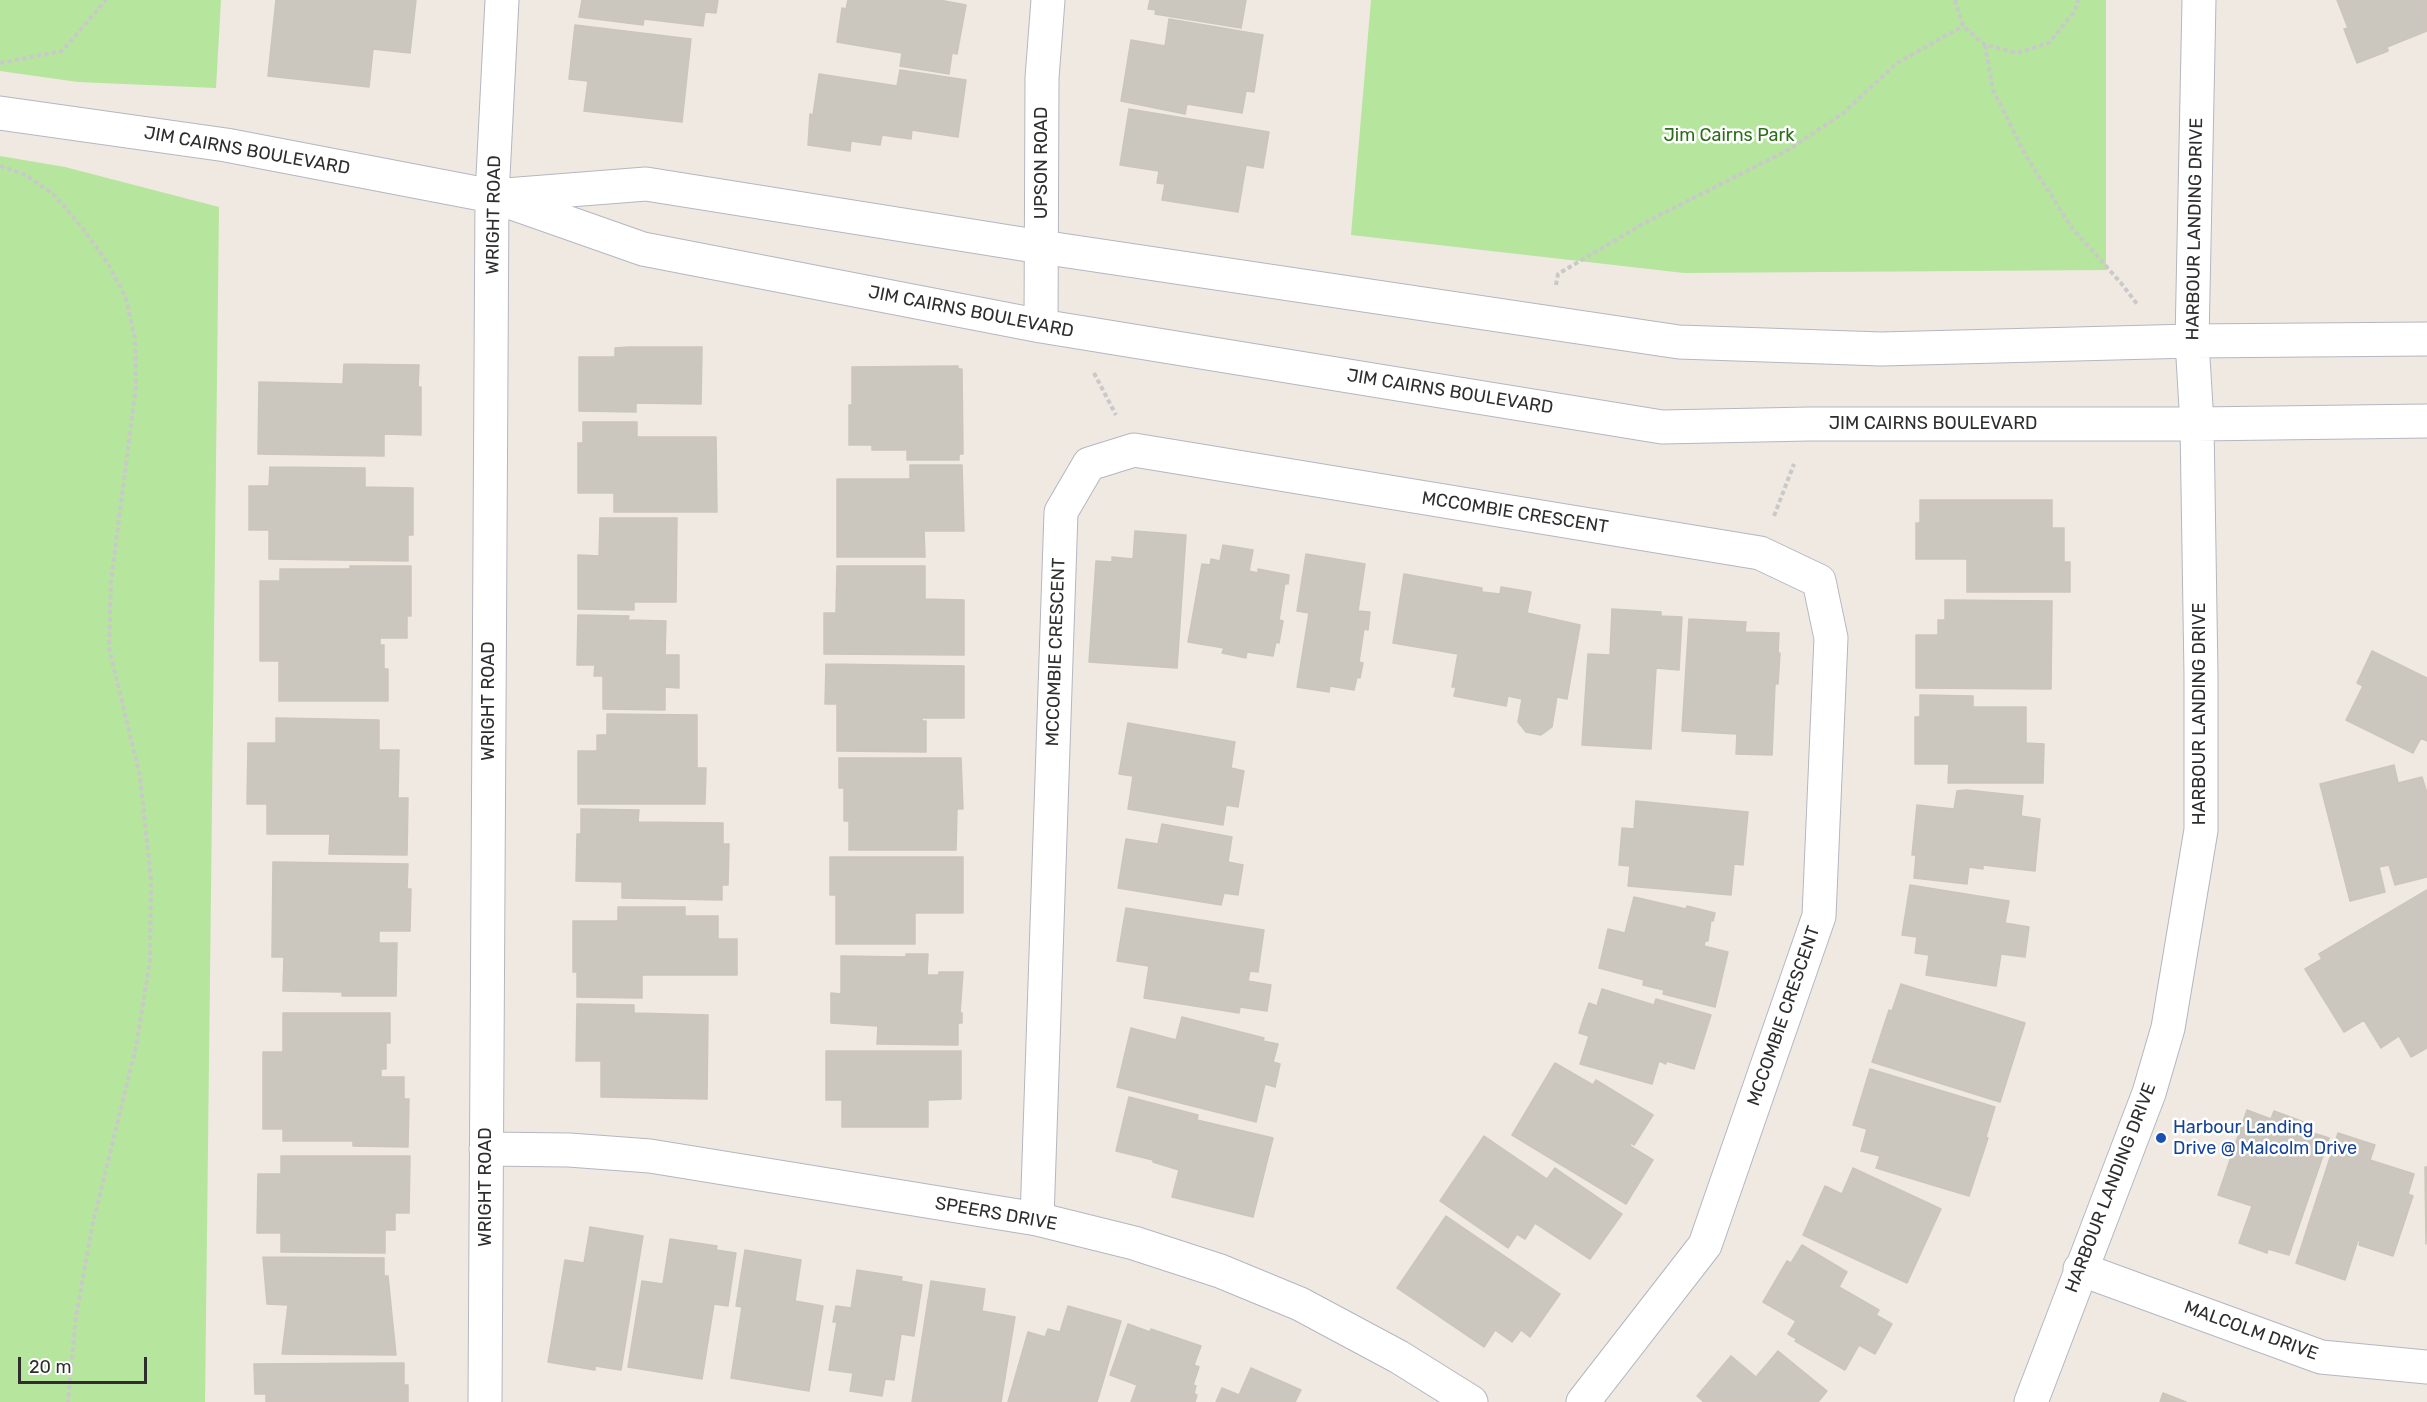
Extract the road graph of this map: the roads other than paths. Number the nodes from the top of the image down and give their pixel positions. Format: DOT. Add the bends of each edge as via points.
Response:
graph roads {
  1 [pos="502,0"];
  2 [pos="1048,0"];
  3 [pos="2199,0"];
  4 [pos="0,113"];
  5 [pos="492,196"];
  6 [pos="1041,247"];
  7 [pos="1057,328"];
  8 [pos="2427,339"];
  9 [pos="2179,342"];
  10 [pos="2427,421"];
  11 [pos="2197,424"];
  12 [pos="486,1149"];
  13 [pos="1037,1219"];
  14 [pos="2080,1269"];
  15 [pos="2427,1367"];
  16 [pos="485,1402"];
  17 [pos="1471,1402"];
  18 [pos="1583,1402"];
  19 [pos="2031,1402"];
  1 -- 5 [label="street, WRIGHT ROAD"];
  2 -- 6 [label="street, UPSON ROAD" via="1042,78"];
  3 -- 9 [label="street, HARBOUR LANDING DRIVE"];
  4 -- 5 [label="street, JIM CAIRNS BOULEVARD" via="226,145"];
  5 -- 6 [label="street, JIM CAIRNS BOULEVARD" via="645,184"];
  5 -- 7 [label="street, JIM CAIRNS BOULEVARD" via="643,249"];
  5 -- 12 [label="street, WRIGHT ROAD"];
  6 -- 7 [label="street, UPSON ROAD"];
  6 -- 9 [label="street, JIM CAIRNS BOULEVARD" via="1679,342 1881,349"];
  7 -- 11 [label="street, JIM CAIRNS BOULEVARD" via="1662,427"];
  8 -- 9 [label="street, JIM CAIRNS BOULEVARD"];
  9 -- 11 [label="street, HARBOUR LANDING DRIVE"];
  10 -- 11 [label="street, JIM CAIRNS BOULEVARD"];
  11 -- 14 [label="street, HARBOUR LANDING DRIVE" via="2200,830 2168,1028 2149,1093"];
  12 -- 13 [label="street, SPEERS DRIVE" via="650,1156"];
  12 -- 16 [label="street, WRIGHT ROAD"];
  13 -- 17 [label="street, SPEERS DRIVE" via="1220,1270 1300,1304"];
  13 -- 18 [label="street, MCCOMBIE CRESCENT" via="1060,512 1089,464 1134,450 1760,553 1819,581 1831,638 1819,916 1705,1245"];
  14 -- 15 [label="street, MALCOLM DRIVE" via="2321,1357"];
  14 -- 19 [label="street, HARBOUR LANDING DRIVE"];
}
